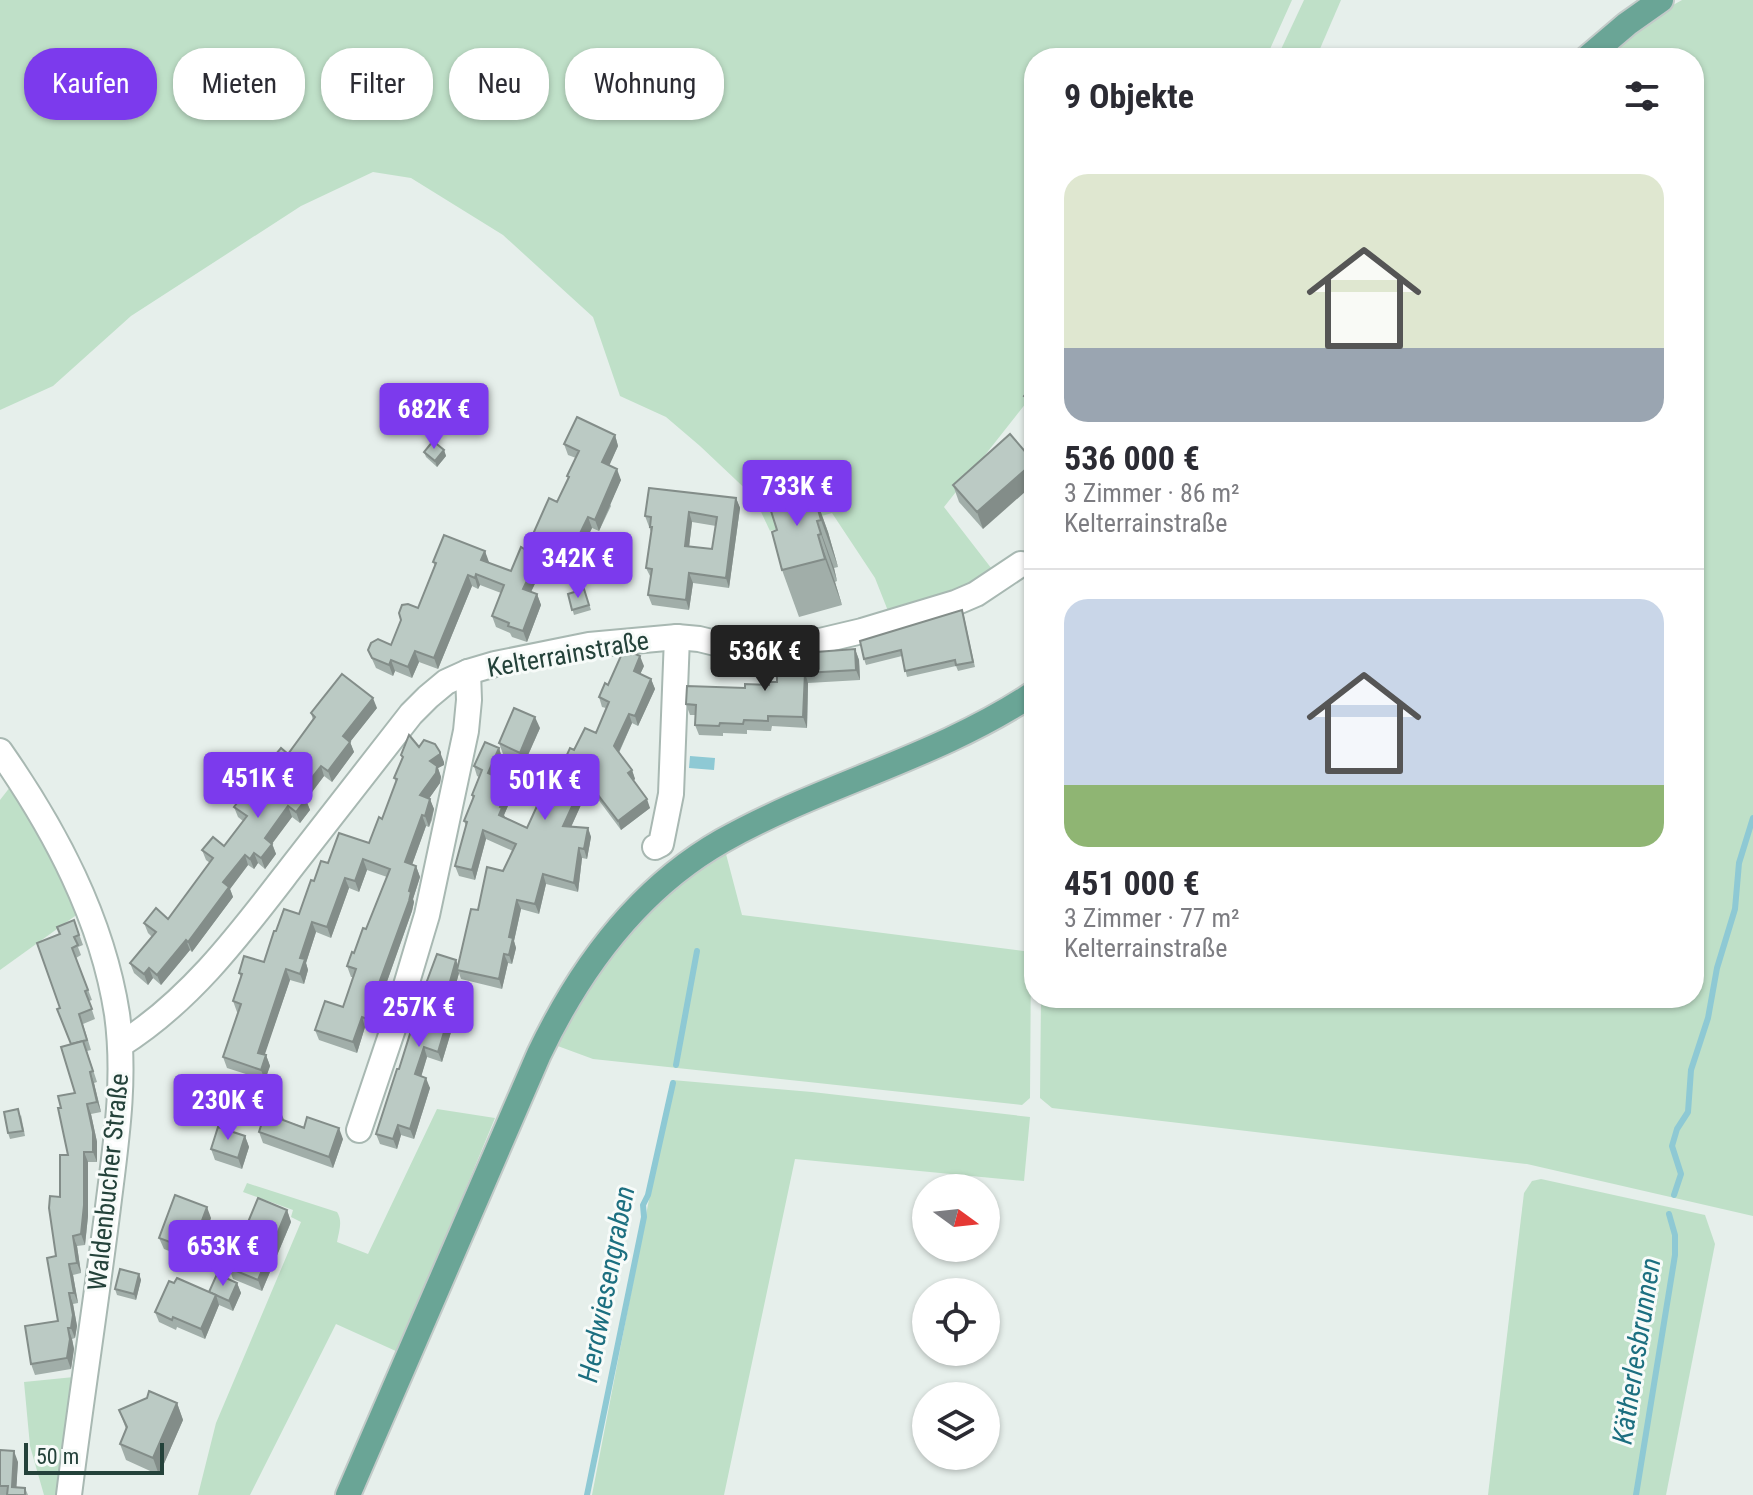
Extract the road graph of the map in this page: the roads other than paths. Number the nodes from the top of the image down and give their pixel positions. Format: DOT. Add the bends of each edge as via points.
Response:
graph roads {
  1 [pos="1661,0"];
  2 [pos="1599,48"];
  3 [pos="1021,564"];
  4 [pos="677,637"];
  5 [pos="468,672"];
  6 [pos="1024,700"];
  7 [pos="0,751"];
  8 [pos="655,847"];
  9 [pos="120,1045"];
  10 [pos="359,1130"];
  11 [pos="69,1495"];
  12 [pos="348,1495"];
  1 -- 2 [label="main road"];
  3 -- 4 [label="street, Kelterrainstraße" via="955,603 803,645 740,649"];
  4 -- 5 [label="street, Kelterrainstraße" via="589,645"];
  4 -- 8 [label="street" via="671,794 661,844"];
  5 -- 9 [label="street, Kelterrainstraße" via="446,682 411,714 212,966"];
  5 -- 10 [label="street" via="466,731 427,915"];
  6 -- 12 [label="main road" via="962,735 719,843 653,892 614,932 549,1034"];
  7 -- 9 [label="street, Waldenbucher Straße" via="89,910 110,979"];
  9 -- 11 [label="street, Waldenbucher Straße" via="119,1121"];
}
